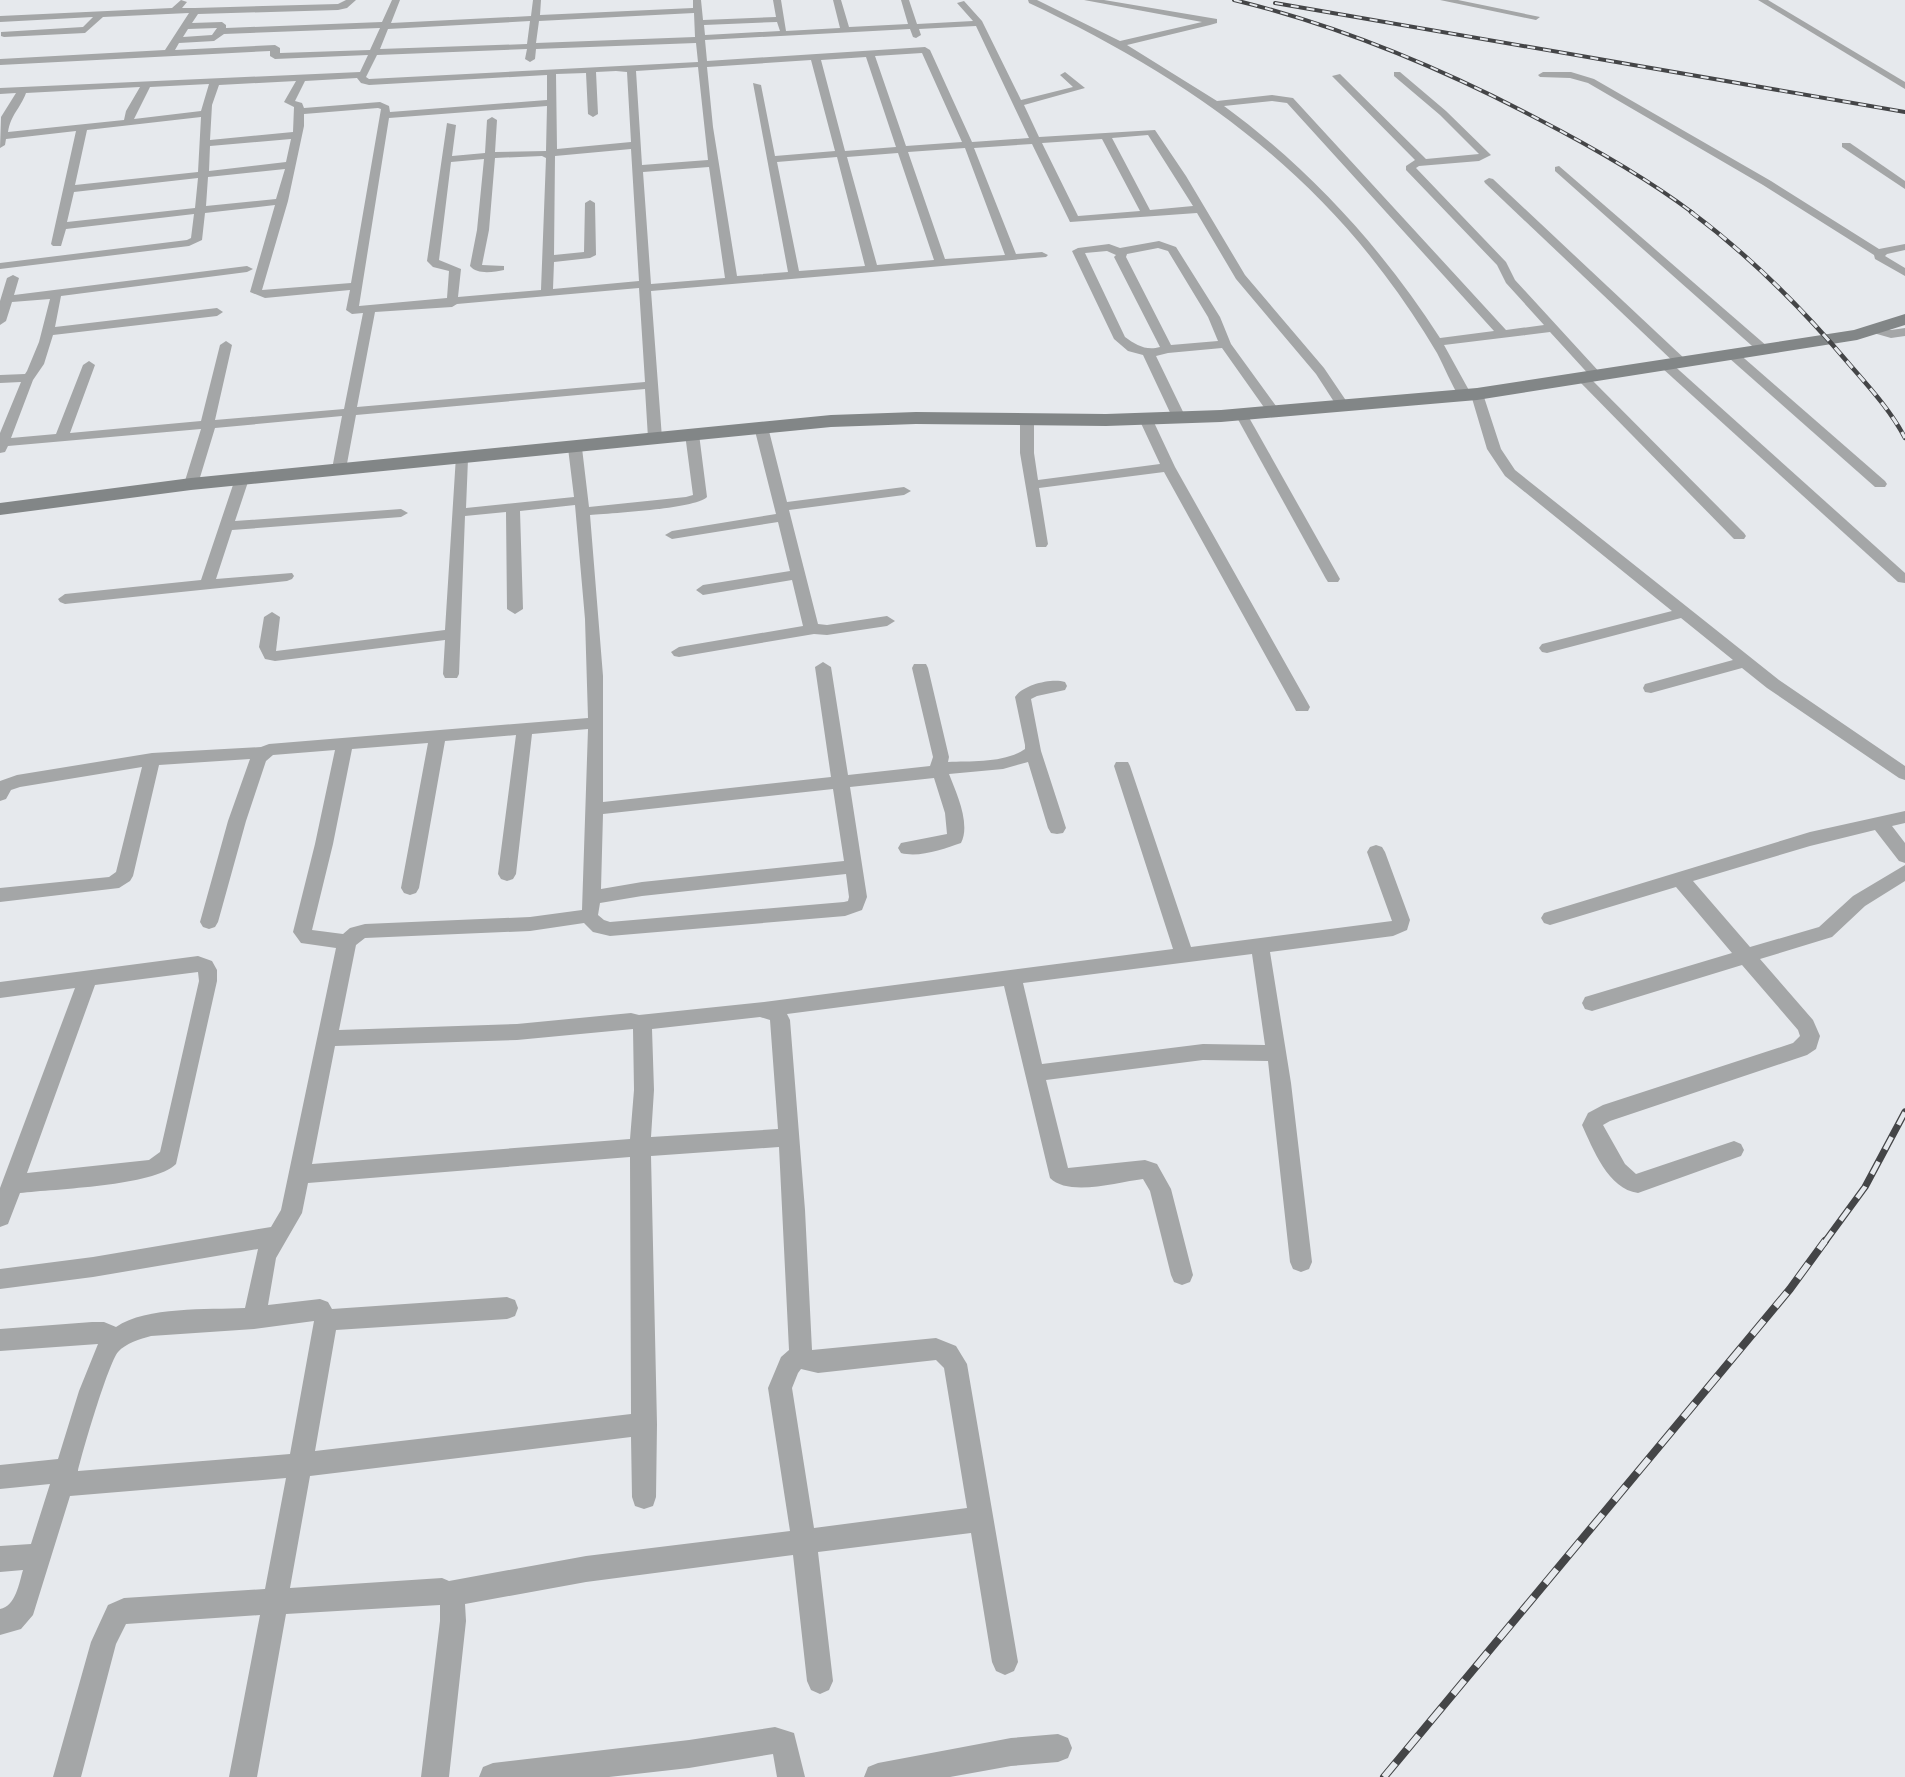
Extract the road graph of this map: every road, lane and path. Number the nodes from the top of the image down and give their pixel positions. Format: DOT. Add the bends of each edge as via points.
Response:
graph roads {
  1 [pos="184,0"];
  2 [pos="352,0"];
  3 [pos="396,0"];
  4 [pos="537,0"];
  5 [pos="697,0"];
  6 [pos="777,0"];
  7 [pos="837,0"];
  8 [pos="905,0"];
  9 [pos="1088,0"];
  10 [pos="1444,0"];
  11 [pos="1474,0"];
  12 [pos="1762,0"];
  13 [pos="1032,1"];
  14 [pos="961,3"];
  15 [pos="1483,7"];
  16 [pos="175,10"];
  17 [pos="698,10"];
  18 [pos="195,11"];
  19 [pos="101,14"];
  20 [pos="1536,17"];
  21 [pos="15,18"];
  22 [pos="534,18"];
  23 [pos="0,19"];
  24 [pos="781,19"];
  25 [pos="698,23"];
  26 [pos="979,23"];
  27 [pos="186,26"];
  28 [pos="385,26"];
  29 [pos="912,26"];
  30 [pos="87,30"];
  31 [pos="845,30"];
  32 [pos="222,31"];
  33 [pos="2,36"];
  34 [pos="699,39"];
  35 [pos="176,40"];
  36 [pos="1119,44"];
  37 [pos="786,46"];
  38 [pos="531,48"];
  39 [pos="922,49"];
  40 [pos="168,53"];
  41 [pos="868,53"];
  42 [pos="375,54"];
  43 [pos="815,56"];
  44 [pos="70,58"];
  45 [pos="0,62"];
  46 [pos="701,64"];
  47 [pos="591,70"];
  48 [pos="631,70"];
  49 [pos="550,72"];
  50 [pos="529,73"];
  51 [pos="1397,74"];
  52 [pos="1065,75"];
  53 [pos="1543,75"];
  54 [pos="360,76"];
  55 [pos="1337,76"];
  56 [pos="302,78"];
  57 [pos="214,82"];
  58 [pos="147,84"];
  59 [pos="756,86"];
  60 [pos="1905,86"];
  61 [pos="22,89"];
  62 [pos="0,91"];
  63 [pos="552,103"];
  64 [pos="1017,104"];
  65 [pos="1215,104"];
  66 [pos="300,111"];
  67 [pos="205,114"];
  68 [pos="593,114"];
  69 [pos="385,115"];
  70 [pos="492,120"];
  71 [pos="128,123"];
  72 [pos="451,125"];
  73 [pos="82,128"];
  74 [pos="297,135"];
  75 [pos="1105,135"];
  76 [pos="1034,140"];
  77 [pos="1,141"];
  78 [pos="204,144"];
  79 [pos="968,144"];
  80 [pos="636,145"];
  81 [pos="1846,145"];
  82 [pos="903,149"];
  83 [pos="550,154"];
  84 [pos="841,154"];
  85 [pos="490,155"];
  86 [pos="447,159"];
  87 [pos="772,159"];
  88 [pos="714,163"];
  89 [pos="1419,163"];
  90 [pos="291,165"];
  91 [pos="637,169"];
  92 [pos="1559,170"];
  93 [pos="203,173"];
  94 [pos="1489,181"];
  95 [pos="1905,186"];
  96 [pos="68,189"];
  97 [pos="283,201"];
  98 [pos="590,203"];
  99 [pos="1200,209"];
  100 [pos="199,211"];
  101 [pos="1147,214"];
  102 [pos="61,226"];
  103 [pos="57,244"];
  104 [pos="1905,247"];
  105 [pos="1121,253"];
  106 [pos="1880,254"];
  107 [pos="1042,255"];
  108 [pos="1012,258"];
  109 [pos="548,259"];
  110 [pos="941,264"];
  111 [pos="0,266"];
  112 [pos="500,268"];
  113 [pos="247,269"];
  114 [pos="872,269"];
  115 [pos="1905,273"];
  116 [pos="794,275"];
  117 [pos="13,278"];
  118 [pos="730,279"];
  119 [pos="355,286"];
  120 [pos="645,286"];
  121 [pos="548,293"];
  122 [pos="52,294"];
  123 [pos="7,299"];
  124 [pos="452,303"];
  125 [pos="369,310"];
  126 [pos="217,312"];
  127 [pos="0,321"];
  128 [pos="1553,328"];
  129 [pos="1896,330"];
  130 [pos="46,332"];
  131 [pos="1503,334"];
  132 [pos="1437,342"];
  133 [pos="1225,344"];
  134 [pos="226,345"];
  135 [pos="1167,349"];
  136 [pos="1764,350"];
  137 [pos="1151,353"];
  138 [pos="1733,355"];
  139 [pos="1674,364"];
  140 [pos="89,365"];
  141 [pos="1590,377"];
  142 [pos="0,379"];
  143 [pos="27,379"];
  144 [pos="651,385"];
  145 [pos="1471,394"];
  146 [pos="1343,405"];
  147 [pos="1273,410"];
  148 [pos="350,412"];
  149 [pos="1241,414"];
  150 [pos="1179,418"];
  151 [pos="1027,419"];
  152 [pos="1146,419"];
  153 [pos="208,426"];
  154 [pos="761,427"];
  155 [pos="692,434"];
  156 [pos="655,438"];
  157 [pos="61,439"];
  158 [pos="1,446"];
  159 [pos="575,448"];
  160 [pos="461,459"];
  161 [pos="1168,467"];
  162 [pos="339,469"];
  163 [pos="242,479"];
  164 [pos="191,484"];
  165 [pos="1880,484"];
  166 [pos="1032,485"];
  167 [pos="904,491"];
  168 [pos="582,506"];
  169 [pos="513,507"];
  170 [pos="0,509"];
  171 [pos="783,512"];
  172 [pos="401,513"];
  173 [pos="458,513"];
  174 [pos="226,526"];
  175 [pos="672,535"];
  176 [pos="1739,536"];
  177 [pos="1041,544"];
  178 [pos="798,574"];
  179 [pos="287,576"];
  180 [pos="1333,579"];
  181 [pos="1903,579"];
  182 [pos="208,582"];
  183 [pos="703,590"];
  184 [pos="65,599"];
  185 [pos="514,609"];
  186 [pos="1683,613"];
  187 [pos="272,617"];
  188 [pos="887,621"];
  189 [pos="813,629"];
  190 [pos="453,634"];
  191 [pos="1546,648"];
  192 [pos="679,652"];
  193 [pos="1744,662"];
  194 [pos="823,667"];
  195 [pos="920,668"];
  196 [pos="452,674"];
  197 [pos="1059,686"];
  198 [pos="1651,688"];
  199 [pos="1302,707"];
  200 [pos="595,723"];
  201 [pos="525,728"];
  202 [pos="438,735"];
  203 [pos="345,743"];
  204 [pos="1033,751"];
  205 [pos="264,753"];
  206 [pos="152,759"];
  207 [pos="1122,766"];
  208 [pos="939,769"];
  209 [pos="1905,774"];
  210 [pos="840,784"];
  211 [pos="0,795"];
  212 [pos="595,809"];
  213 [pos="1905,817"];
  214 [pos="1880,824"];
  215 [pos="1057,828"];
  216 [pos="907,848"];
  217 [pos="1376,852"];
  218 [pos="1905,856"];
  219 [pos="853,867"];
  220 [pos="1905,872"];
  221 [pos="507,874"];
  222 [pos="1679,878"];
  223 [pos="410,888"];
  224 [pos="0,895"];
  225 [pos="590,906"];
  226 [pos="1550,918"];
  227 [pos="209,922"];
  228 [pos="347,942"];
  229 [pos="1260,946"];
  230 [pos="1184,955"];
  231 [pos="1746,957"];
  232 [pos="1012,978"];
  233 [pos="88,979"];
  234 [pos="0,990"];
  235 [pos="1592,1003"];
  236 [pos="769,1008"];
  237 [pos="639,1023"];
  238 [pos="327,1038"];
  239 [pos="1277,1053"];
  240 [pos="1036,1072"];
  241 [pos="789,1137"];
  242 [pos="640,1146"];
  243 [pos="1734,1150"];
  244 [pos="299,1174"];
  245 [pos="12,1184"];
  246 [pos="0,1217"];
  247 [pos="277,1236"];
  248 [pos="1301,1262"];
  249 [pos="1182,1275"];
  250 [pos="0,1279"];
  251 [pos="507,1308"];
  252 [pos="254,1318"];
  253 [pos="327,1320"];
  254 [pos="116,1339"];
  255 [pos="0,1340"];
  256 [pos="801,1355"];
  257 [pos="645,1424"];
  258 [pos="301,1465"];
  259 [pos="0,1477"];
  260 [pos="65,1478"];
  261 [pos="644,1497"];
  262 [pos="981,1519"];
  263 [pos="804,1542"];
  264 [pos="40,1556"];
  265 [pos="0,1559"];
  266 [pos="449,1594"];
  267 [pos="276,1600"];
  268 [pos="0,1622"];
  269 [pos="1005,1662"];
  270 [pos="820,1681"];
  271 [pos="1058,1748"];
  272 [pos="886,1776"];
  273 [pos="67,1777"];
  274 [pos="243,1777"];
  275 [pos="435,1777"];
  276 [pos="493,1777"];
  277 [pos="791,1777"];
  1 -- 16 [label="street"];
  2 -- 18 [label="street" via="339,7"];
  3 -- 28 [label="street"];
  4 -- 22 [label="street"];
  5 -- 17 [label="street"];
  6 -- 24 [label="street"];
  7 -- 31 [label="street"];
  8 -- 29 [label="street"];
  9 -- 36 [label="street" via="1219,20"];
  10 -- 15 [label="street"];
  11 -- 15 [label="street"];
  12 -- 60 [label="street"];
  13 -- 36 [label="street"];
  14 -- 26 [label="street"];
  15 -- 20 [label="street"];
  16 -- 18 [label="street"];
  16 -- 19 [label="street"];
  17 -- 22 [label="street"];
  17 -- 25 [label="street"];
  18 -- 27 [label="street"];
  19 -- 21 [label="street"];
  19 -- 30 [label="street"];
  21 -- 23 [label="street"];
  21 -- 33 [label="street"];
  22 -- 28 [label="street"];
  22 -- 38 [label="street"];
  24 -- 25 [label="street"];
  24 -- 37 [label="street"];
  25 -- 34 [label="street"];
  26 -- 29 [label="street"];
  26 -- 64 [label="street"];
  27 -- 32 [label="street" via="222,25"];
  27 -- 35 [label="street"];
  28 -- 32 [label="street"];
  28 -- 42 [label="street"];
  29 -- 31 [label="street"];
  29 -- 39 [label="street"];
  30 -- 33 [label="street"];
  30 -- 44 [label="street"];
  31 -- 37 [label="street"];
  32 -- 35 [label="street" via="214,38"];
  34 -- 37 [label="street"];
  34 -- 38 [label="street"];
  34 -- 46 [label="street"];
  35 -- 40 [label="street"];
  36 -- 65 [label="street"];
  37 -- 43 [label="street"];
  37 -- 46 [label="street"];
  38 -- 42 [label="street"];
  38 -- 50 [label="street"];
  39 -- 41 [label="street"];
  39 -- 79 [label="street" via="927,51"];
  40 -- 42 [label="street" via="275,48 275,56"];
  40 -- 44 [label="street"];
  41 -- 43 [label="street"];
  41 -- 82 [label="street"];
  42 -- 54 [label="street" via="366,74"];
  43 -- 84 [label="street"];
  44 -- 45 [label="street"];
  46 -- 48 [label="street"];
  46 -- 88 [label="street"];
  47 -- 48 [label="street"];
  47 -- 49 [label="street"];
  47 -- 68 [label="street"];
  48 -- 80 [label="street"];
  49 -- 50 [label="street"];
  49 -- 63 [label="street"];
  50 -- 54 [label="street" via="369,81"];
  51 -- 89 [label="street" via="1486,155 1479,159"];
  52 -- 64 [label="street" via="1080,88"];
  53 -- 106 [label="street" via="1570,75 1591,81"];
  54 -- 56 [label="street"];
  55 -- 89 [label="street" via="1422,160"];
  56 -- 57 [label="street"];
  56 -- 66 [label="street" via="289,102 299,105"];
  57 -- 58 [label="street"];
  57 -- 67 [label="street"];
  58 -- 61 [label="street"];
  58 -- 71 [label="street"];
  59 -- 87 [label="street"];
  61 -- 62 [label="street"];
  61 -- 77 [label="street" via="6,117"];
  63 -- 69 [label="street"];
  63 -- 83 [label="street"];
  64 -- 76 [label="street"];
  65 -- 131 [label="street" via="1290,100"];
  65 -- 132 [label="street" via="1302,177 1344,220 1392,278"];
  66 -- 69 [label="street" via="380,105 385,106"];
  66 -- 74 [label="street"];
  67 -- 71 [label="street"];
  67 -- 78 [label="street"];
  69 -- 119 [label="street"];
  70 -- 85 [label="street"];
  71 -- 73 [label="street"];
  72 -- 86 [label="street"];
  73 -- 77 [label="street"];
  73 -- 96 [label="street"];
  74 -- 78 [label="street"];
  74 -- 90 [label="street"];
  75 -- 76 [label="street"];
  75 -- 99 [label="street" via="1155,135"];
  75 -- 101 [label="street"];
  76 -- 79 [label="street"];
  76 -- 101 [label="street" via="1075,220"];
  78 -- 93 [label="street"];
  79 -- 82 [label="street"];
  79 -- 108 [label="street"];
  80 -- 83 [label="street"];
  80 -- 91 [label="street"];
  81 -- 95 [label="street"];
  82 -- 84 [label="street"];
  82 -- 110 [label="street"];
  83 -- 85 [label="street"];
  83 -- 109 [label="street"];
  84 -- 87 [label="street"];
  84 -- 114 [label="street"];
  85 -- 86 [label="street"];
  85 -- 112 [label="street" via="476,266"];
  86 -- 124 [label="street" via="433,261 455,269"];
  87 -- 116 [label="street"];
  88 -- 91 [label="street"];
  88 -- 118 [label="street"];
  89 -- 128 [label="street" via="1410,168 1502,264 1510,281"];
  90 -- 93 [label="street"];
  90 -- 97 [label="street"];
  91 -- 120 [label="street"];
  92 -- 136 [label="street"];
  93 -- 96 [label="street"];
  93 -- 100 [label="street"];
  94 -- 139 [label="street"];
  96 -- 102 [label="street"];
  97 -- 100 [label="street"];
  97 -- 119 [label="street" via="256,292"];
  98 -- 109 [label="street" via="590,255"];
  99 -- 101 [label="street"];
  99 -- 146 [label="street" via="1240,278 1320,371"];
  100 -- 102 [label="street"];
  100 -- 111 [label="street" via="196,238 191,242"];
  102 -- 103 [label="street"];
  104 -- 106 [label="street"];
  105 -- 133 [label="street" via="1159,244 1172,249 1214,317"];
  105 -- 135 [label="street"];
  105 -- 137 [label="street" via="1109,247 1078,251 1120,339 1132,348"];
  106 -- 115 [label="street" via="1884,261"];
  107 -- 108 [label="street"];
  108 -- 110 [label="street"];
  109 -- 121 [label="street"];
  110 -- 114 [label="street"];
  113 -- 122 [label="street"];
  114 -- 116 [label="street"];
  116 -- 118 [label="street"];
  117 -- 123 [label="street"];
  118 -- 120 [label="street"];
  119 -- 125 [label="street" via="352,310"];
  120 -- 121 [label="street"];
  120 -- 144 [label="street"];
  121 -- 124 [label="street"];
  122 -- 123 [label="street"];
  122 -- 130 [label="street" via="56,298"];
  123 -- 127 [label="street"];
  124 -- 125 [label="street"];
  125 -- 148 [label="street"];
  126 -- 130 [label="street"];
  128 -- 131 [label="street"];
  128 -- 141 [label="street"];
  129 -- 136 [label="main road"];
  130 -- 143 [label="street" via="34,371"];
  131 -- 132 [label="street"];
  132 -- 145 [label="street"];
  133 -- 135 [label="street"];
  133 -- 147 [label="street"];
  134 -- 153 [label="street"];
  135 -- 137 [label="street"];
  136 -- 138 [label="main road"];
  137 -- 150 [label="street" via="1150,359"];
  138 -- 139 [label="main road"];
  138 -- 165 [label="street"];
  139 -- 141 [label="main road"];
  139 -- 181 [label="street"];
  140 -- 157 [label="street"];
  141 -- 145 [label="main road"];
  141 -- 176 [label="street"];
  142 -- 143 [label="street"];
  143 -- 158 [label="street"];
  144 -- 148 [label="street"];
  144 -- 156 [label="street"];
  145 -- 146 [label="main road"];
  145 -- 186 [label="street" via="1494,449 1510,473"];
  146 -- 147 [label="main road"];
  147 -- 149 [label="main road"];
  148 -- 153 [label="street"];
  148 -- 162 [label="street"];
  149 -- 150 [label="main road"];
  149 -- 180 [label="street"];
  150 -- 152 [label="main road"];
  151 -- 152 [label="main road"];
  151 -- 154 [label="main road" via="905,418"];
  151 -- 166 [label="street"];
  152 -- 161 [label="street"];
  153 -- 157 [label="street"];
  153 -- 164 [label="street"];
  154 -- 155 [label="main road"];
  154 -- 171 [label="street"];
  155 -- 156 [label="main road"];
  155 -- 168 [label="street" via="700,497 688,501"];
  156 -- 159 [label="main road"];
  157 -- 158 [label="street"];
  159 -- 160 [label="main road"];
  159 -- 168 [label="street"];
  160 -- 162 [label="main road"];
  160 -- 173 [label="street"];
  161 -- 166 [label="street"];
  161 -- 199 [label="street"];
  162 -- 163 [label="main road"];
  163 -- 164 [label="main road"];
  163 -- 174 [label="street"];
  164 -- 170 [label="main road"];
  166 -- 177 [label="street"];
  167 -- 171 [label="street"];
  168 -- 169 [label="street"];
  168 -- 200 [label="street" via="594,644"];
  169 -- 173 [label="street"];
  169 -- 185 [label="street"];
  171 -- 175 [label="street"];
  171 -- 178 [label="street"];
  172 -- 174 [label="street"];
  173 -- 190 [label="street"];
  174 -- 182 [label="street"];
  178 -- 183 [label="street"];
  178 -- 189 [label="street"];
  179 -- 182 [label="street"];
  182 -- 184 [label="street"];
  186 -- 191 [label="street"];
  186 -- 193 [label="street"];
  187 -- 190 [label="street" via="267,652 275,656"];
  188 -- 189 [label="street"];
  189 -- 192 [label="street"];
  190 -- 196 [label="street"];
  193 -- 198 [label="street"];
  193 -- 209 [label="street"];
  194 -- 210 [label="street"];
  195 -- 208 [label="street" via="941,757"];
  197 -- 204 [label="street" via="1032,691 1023,697"];
  200 -- 201 [label="street"];
  200 -- 212 [label="street"];
  201 -- 202 [label="street"];
  201 -- 221 [label="street"];
  202 -- 203 [label="street"];
  202 -- 223 [label="street"];
  203 -- 205 [label="street"];
  203 -- 228 [label="street" via="302,932 308,938"];
  204 -- 208 [label="street" via="1023,758"];
  204 -- 215 [label="street"];
  205 -- 206 [label="street"];
  205 -- 227 [label="street" via="237,821"];
  206 -- 211 [label="street" via="17,781 5,786"];
  206 -- 224 [label="street" via="124,876 113,883"];
  207 -- 230 [label="street"];
  208 -- 210 [label="street" via="927,774"];
  208 -- 216 [label="street" via="955,838"];
  210 -- 212 [label="street"];
  210 -- 219 [label="street"];
  212 -- 225 [label="street"];
  213 -- 214 [label="street"];
  214 -- 218 [label="street"];
  214 -- 222 [label="street" via="1810,839"];
  217 -- 229 [label="street" via="1401,920 1398,927"];
  219 -- 225 [label="street"];
  219 -- 225 [label="street" via="857,902 845,909 610,929 599,928 592,922"];
  220 -- 231 [label="street" via="1859,901 1825,932"];
  222 -- 226 [label="street"];
  222 -- 231 [label="street"];
  225 -- 228 [label="street" via="579,918 530,924 365,931"];
  228 -- 238 [label="street"];
  229 -- 230 [label="street"];
  229 -- 239 [label="street"];
  230 -- 232 [label="street"];
  231 -- 235 [label="street"];
  231 -- 243 [label="street" via="1806,1026 1809,1043 1727,1075 1603,1114 1592,1125 1618,1171 1631,1183 1638,1184"];
  232 -- 236 [label="street"];
  232 -- 240 [label="street"];
  233 -- 234 [label="street"];
  233 -- 245 [label="street"];
  233 -- 245 [label="street" via="198,964 208,970 169,1157 149,1169"];
  236 -- 237 [label="street"];
  236 -- 241 [label="street" via="776,1011 780,1020"];
  237 -- 238 [label="street" via="631,1020 506,1034"];
  237 -- 242 [label="street" via="643,1030 644,1090"];
  238 -- 244 [label="street"];
  239 -- 240 [label="street" via="1203,1052"];
  239 -- 248 [label="street"];
  240 -- 249 [label="street" via="1057,1171 1073,1179 1150,1171 1160,1189"];
  241 -- 242 [label="street"];
  241 -- 256 [label="street"];
  242 -- 244 [label="street"];
  242 -- 257 [label="street"];
  244 -- 247 [label="street" via="291,1213"];
  245 -- 246 [label="street"];
  247 -- 250 [label="street"];
  247 -- 252 [label="street" via="266,1255"];
  251 -- 253 [label="street"];
  252 -- 253 [label="street" via="314,1310"];
  252 -- 254 [label="street" via="151,1325"];
  253 -- 258 [label="street"];
  254 -- 255 [label="street" via="92,1333"];
  254 -- 260 [label="street" via="105,1353"];
  256 -- 262 [label="street" via="818,1362 936,1349 948,1354 954,1364"];
  256 -- 263 [label="street" via="789,1365 780,1388"];
  257 -- 258 [label="street"];
  257 -- 261 [label="street"];
  258 -- 260 [label="street"];
  258 -- 267 [label="street"];
  259 -- 260 [label="street"];
  260 -- 264 [label="street"];
  262 -- 263 [label="street"];
  262 -- 269 [label="street"];
  263 -- 266 [label="street" via="586,1569"];
  263 -- 270 [label="street"];
  264 -- 265 [label="street"];
  264 -- 268 [label="street" via="19,1614"];
  266 -- 267 [label="street" via="442,1591"];
  266 -- 275 [label="street" via="453,1621"];
  267 -- 273 [label="street" via="117,1614 104,1642"];
  267 -- 274 [label="street"];
  271 -- 272 [label="street" via="1011,1752"];
  276 -- 277 [label="street" via="775,1740 784,1743"];
}
